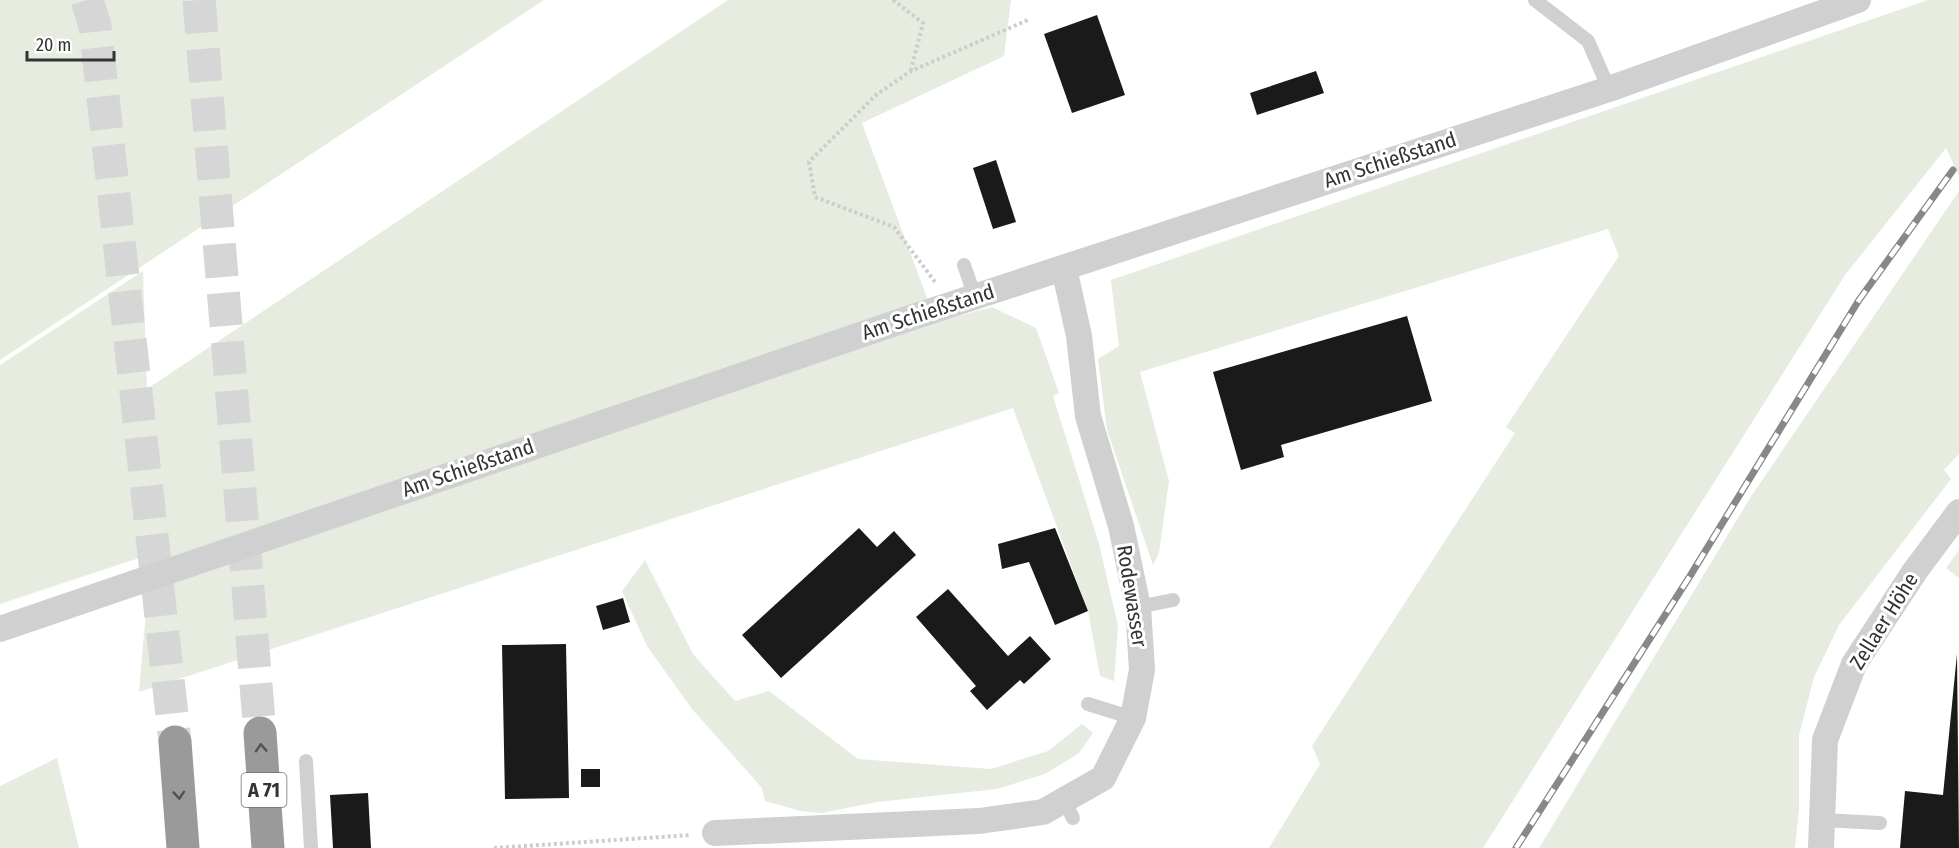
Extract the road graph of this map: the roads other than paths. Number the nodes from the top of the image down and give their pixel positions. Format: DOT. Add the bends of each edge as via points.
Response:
graph roads {
  1 [pos="1535,0"];
  2 [pos="1858,0"];
  3 [pos="1609,88"];
  4 [pos="964,265"];
  5 [pos="1064,268"];
  6 [pos="963,300"];
  7 [pos="1959,512"];
  8 [pos="1173,600"];
  9 [pos="1138,607"];
  10 [pos="0,629"];
  11 [pos="1088,704"];
  12 [pos="1133,717"];
  13 [pos="260,733"];
  14 [pos="175,742"];
  15 [pos="306,761"];
  16 [pos="1823,820"];
  17 [pos="1880,823"];
  18 [pos="715,833"];
  19 [pos="744,840"];
  20 [pos="183,848"];
  21 [pos="268,848"];
  22 [pos="311,848"];
  23 [pos="1821,848"];
  1 -- 3 [label="lane" via="1587,41"];
  2 -- 3 [label="street, Am Schießstand"];
  3 -- 5 [label="street, Am Schießstand"];
  4 -- 6 [label="lane"];
  5 -- 6 [label="street, Am Schießstand"];
  5 -- 9 [label="street, Rodewasser" via="1079,336 1088,416 1121,526"];
  6 -- 10 [label="street, Am Schießstand"];
  7 -- 16 [label="street, Zellaer Höhe" via="1854,664 1825,740"];
  8 -- 9 [label="lane"];
  9 -- 12 [label="street, Rodewasser" via="1142,670"];
  11 -- 12 [label="lane"];
  12 -- 19 [label="street, Rodewasser" via="1103,778 1069,809 901,832"];
  21 -- 13 [label="highway, A 71, one-way"];
  14 -- 20 [label="highway, one-way"];
  15 -- 22 [label="lane"];
  16 -- 17 [label="lane"];
  16 -- 23 [label="street, Zellaer Höhe"];
  18 -- 19 [label="street, Rodewasser"];
}
